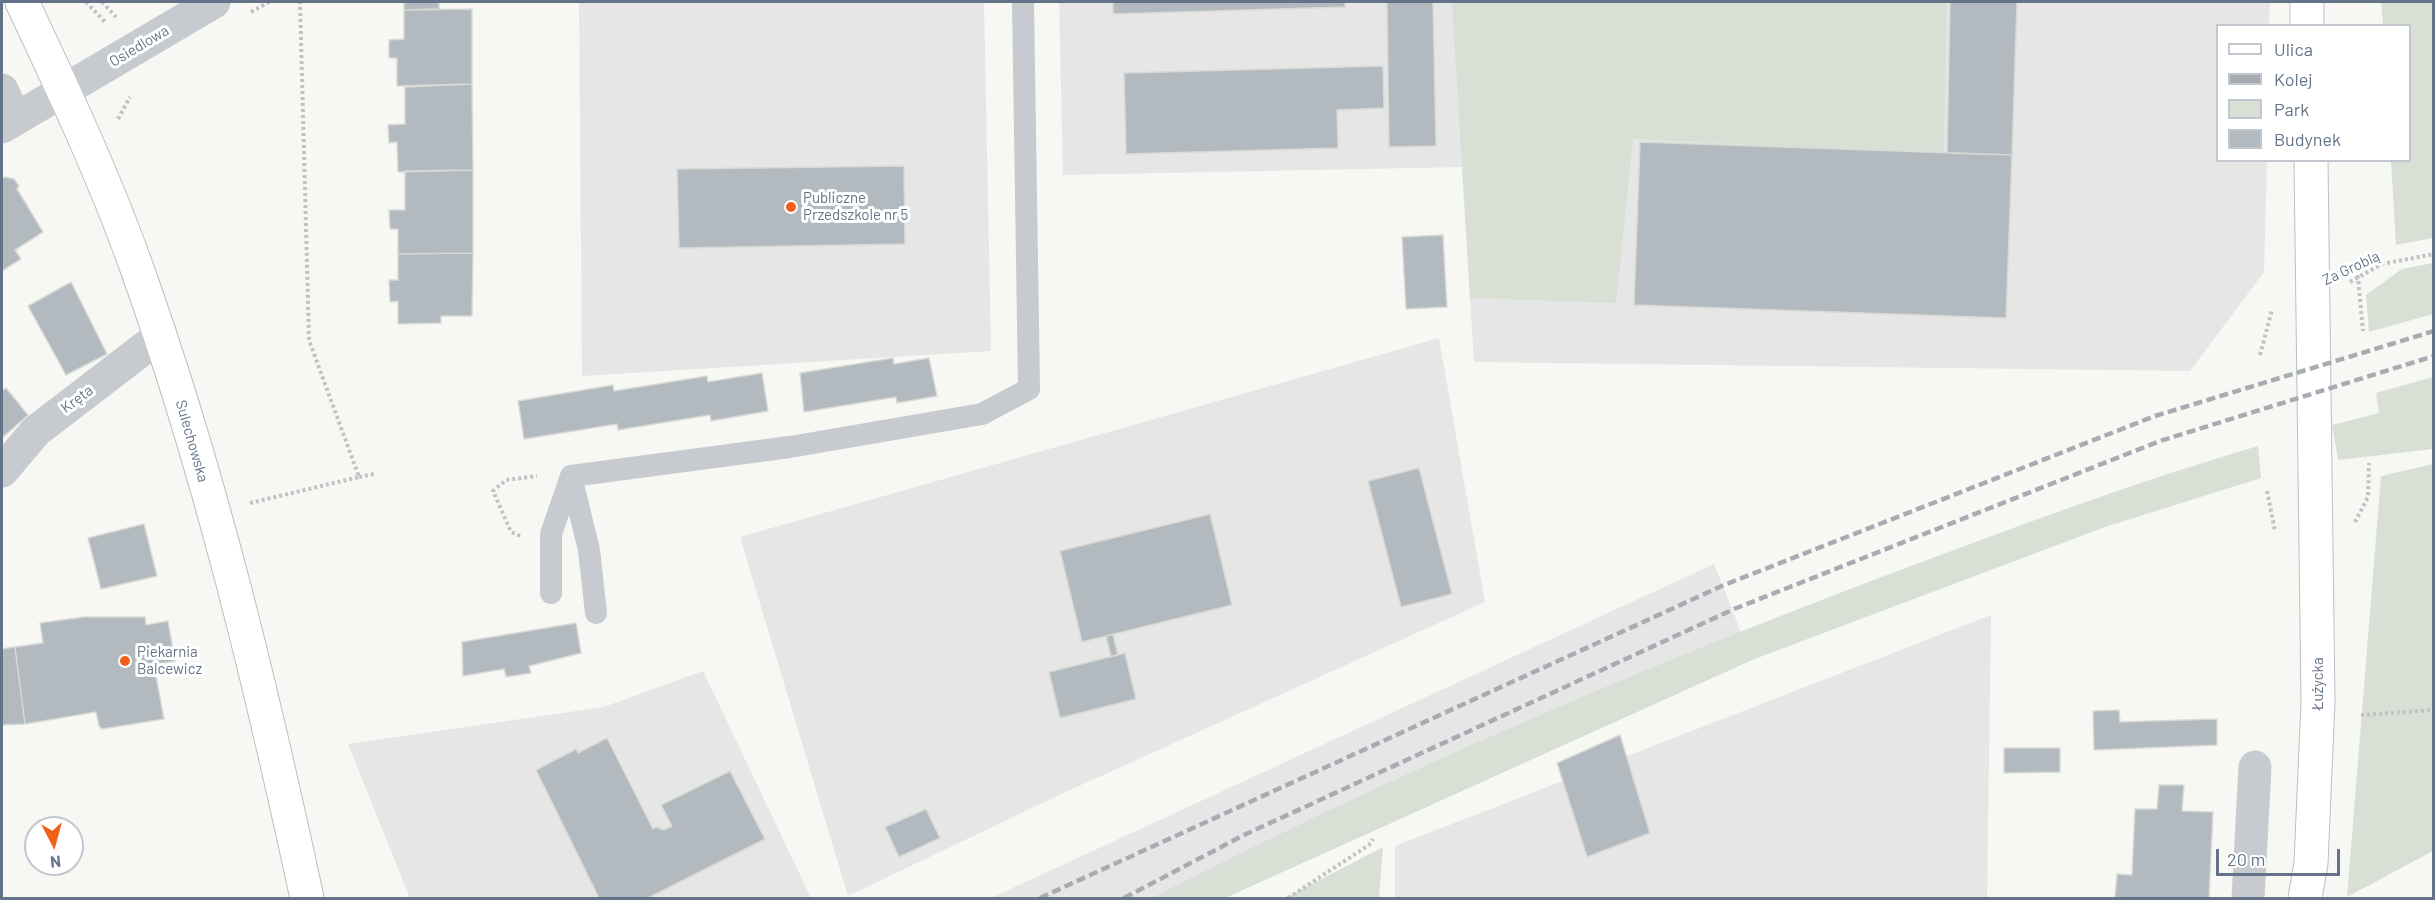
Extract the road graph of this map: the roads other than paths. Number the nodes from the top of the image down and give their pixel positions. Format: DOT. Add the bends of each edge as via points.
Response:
graph roads {
  1 [pos="22,2"];
  2 [pos="214,2"];
  3 [pos="1023,2"];
  4 [pos="2307,2"];
  5 [pos="2307,24"];
  6 [pos="63,91"];
  7 [pos="6,112"];
  8 [pos="2311,162"];
  9 [pos="160,336"];
  10 [pos="2,471"];
  11 [pos="571,476"];
  12 [pos="551,593"];
  13 [pos="596,613"];
  14 [pos="2255,768"];
  15 [pos="307,898"];
  16 [pos="2248,898"];
  17 [pos="2305,898"];
  1 -- 6 [label="street, Sulechowska"];
  2 -- 6 [label="street, Osiedlowa"];
  3 -- 11 [label="lane" via="1029,389 982,414 790,447"];
  4 -- 5 [label="street"];
  6 -- 7 [label="street, Osiedlowa"];
  6 -- 9 [label="street, Sulechowska" via="135,260"];
  8 -- 17 [label="street, Łużycka" via="2318,702 2311,862"];
  9 -- 10 [label="street, Kręta" via="36,430"];
  9 -- 15 [label="street, Sulechowska" via="195,447 270,730"];
  11 -- 12 [label="lane" via="550,534"];
  11 -- 13 [label="lane" via="589,550"];
  14 -- 16 [label="street"];
}
